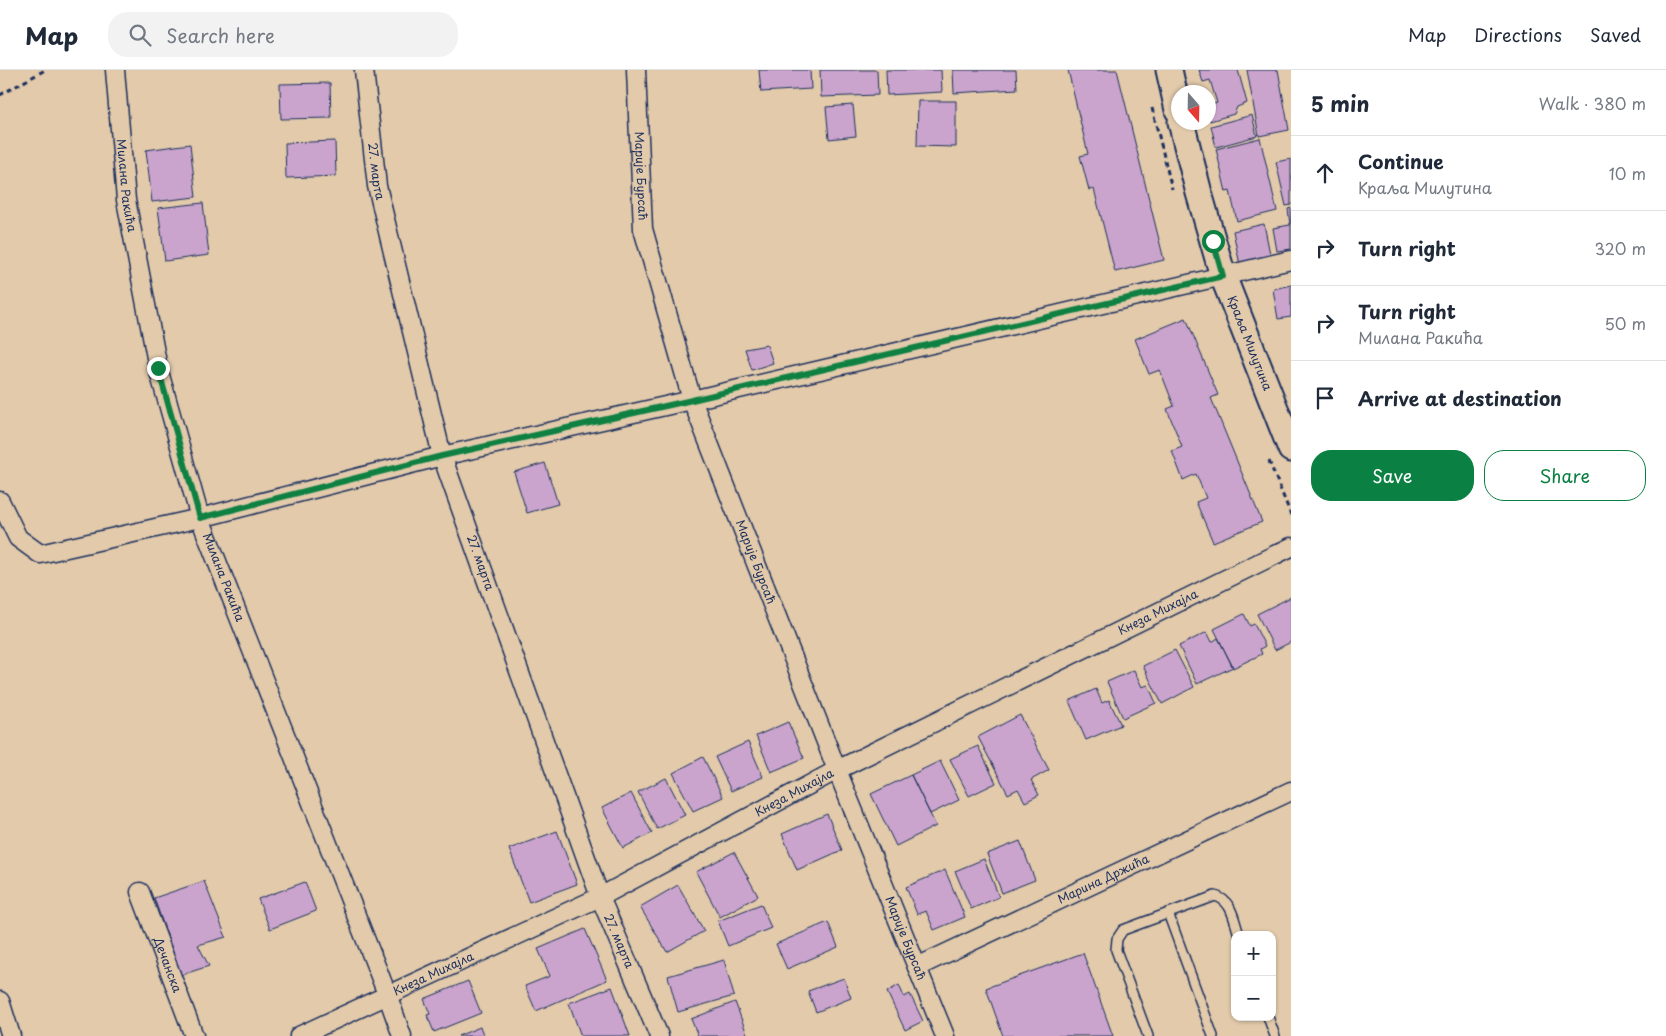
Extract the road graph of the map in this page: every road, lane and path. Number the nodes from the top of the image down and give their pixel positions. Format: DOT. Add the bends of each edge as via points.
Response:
graph roads {
  1 [pos="45,70"];
  2 [pos="115,70"];
  3 [pos="364,70"];
  4 [pos="636,70"];
  5 [pos="1170,70"];
  6 [pos="1173,85"];
  7 [pos="0,94"];
  8 [pos="1183,130"];
  9 [pos="1291,260"];
  10 [pos="1223,276"];
  11 [pos="692,400"];
  12 [pos="1291,449"];
  13 [pos="442,456"];
  14 [pos="0,501"];
  15 [pos="200,518"];
  16 [pos="1291,547"];
  17 [pos="837,770"];
  18 [pos="1291,790"];
  19 [pos="140,892"];
  20 [pos="600,897"];
  21 [pos="1168,913"];
  22 [pos="1238,931"];
  23 [pos="917,967"];
  24 [pos="387,994"];
  25 [pos="0,1001"];
  26 [pos="1269,1021"];
  27 [pos="11,1036"];
  28 [pos="194,1036"];
  29 [pos="299,1036"];
  30 [pos="402,1036"];
  31 [pos="659,1036"];
  32 [pos="945,1036"];
  33 [pos="1148,1036"];
  34 [pos="1213,1036"];
  35 [pos="1275,1036"];
  1 -- 7 [label="path"];
  2 -- 15 [label="street, Милана Ракића" via="126,200 158,368"];
  3 -- 13 [label="street, 27. марта" via="377,186"];
  4 -- 11 [label="street, Марије Бурсаћ" via="643,229"];
  5 -- 6 [label="street"];
  8 -- 10 [label="street, Краља Милутина"];
  9 -- 10 [label="street"];
  10 -- 11 [label="street"];
  10 -- 12 [label="street, Краља Милутина"];
  11 -- 13 [label="street"];
  11 -- 17 [label="street, Марије Бурсаћ"];
  13 -- 15 [label="street"];
  13 -- 20 [label="street, 27. марта"];
  14 -- 15 [label="street" via="18,538 40,554"];
  15 -- 24 [label="street, Милана Ракића"];
  16 -- 17 [label="street, Кнеза Михајла"];
  17 -- 20 [label="street, Кнеза Михајла"];
  17 -- 23 [label="street, Марије Бурсаћ"];
  18 -- 23 [label="street, Марина Држића"];
  19 -- 28 [label="street, Дечанска"];
  20 -- 24 [label="street, Кнеза Михајла"];
  20 -- 31 [label="street, 27. марта"];
  21 -- 22 [label="lane" via="1215,896 1228,903"];
  21 -- 33 [label="lane" via="1122,930 1116,945"];
  21 -- 34 [label="lane"];
  23 -- 32 [label="street, Марије Бурсаћ"];
  24 -- 29 [label="street, Кнеза Михајла"];
  24 -- 30 [label="street, Милана Ракића"];
  25 -- 27 [label="street"];
  26 -- 35 [label="lane"];
}
